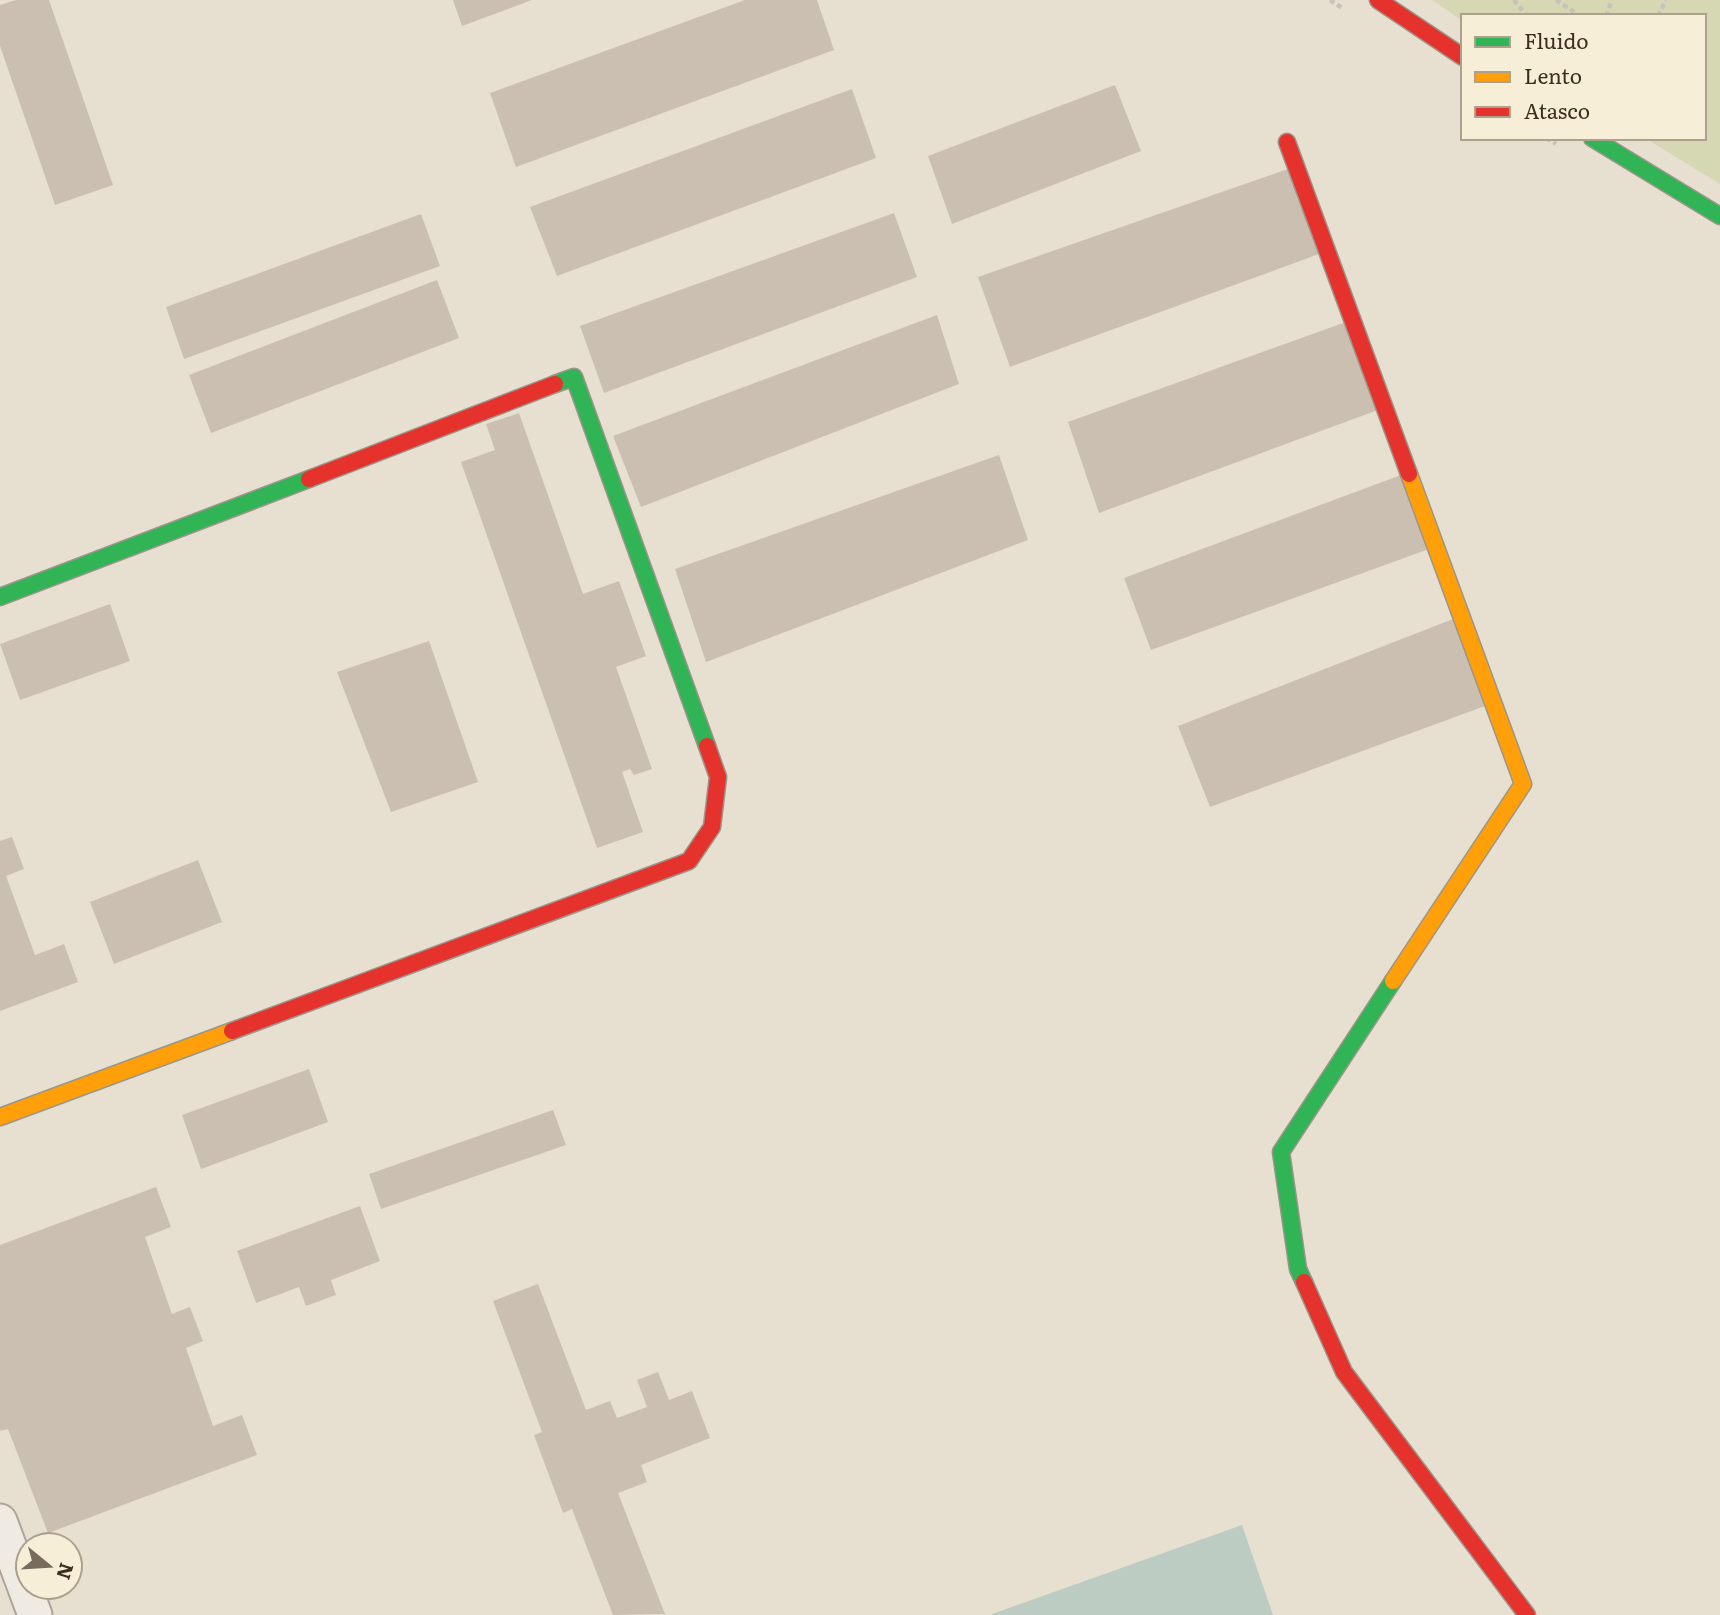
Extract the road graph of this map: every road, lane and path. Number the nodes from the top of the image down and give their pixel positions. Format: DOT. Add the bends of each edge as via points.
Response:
graph roads {
  1 [pos="1378,0"];
  2 [pos="1514,0"];
  3 [pos="1556,0"];
  4 [pos="1525,14"];
  5 [pos="1577,14"];
  6 [pos="1461,56"];
  7 [pos="1595,140"];
  8 [pos="1287,142"];
  9 [pos="1720,216"];
  10 [pos="0,597"];
  11 [pos="0,1117"];
  12 [pos="0,1521"];
  13 [pos="35,1615"];
  14 [pos="1527,1615"];
  1 -- 6 [label="street"];
  2 -- 4 [label="path"];
  3 -- 5 [label="path"];
  7 -- 9 [label="street"];
  8 -- 14 [label="street" via="1523,784 1281,1152 1298,1269 1344,1372"];
  10 -- 11 [label="street" via="574,377 718,777 712,827 689,861"];
  12 -- 13 [label="street"];
}
